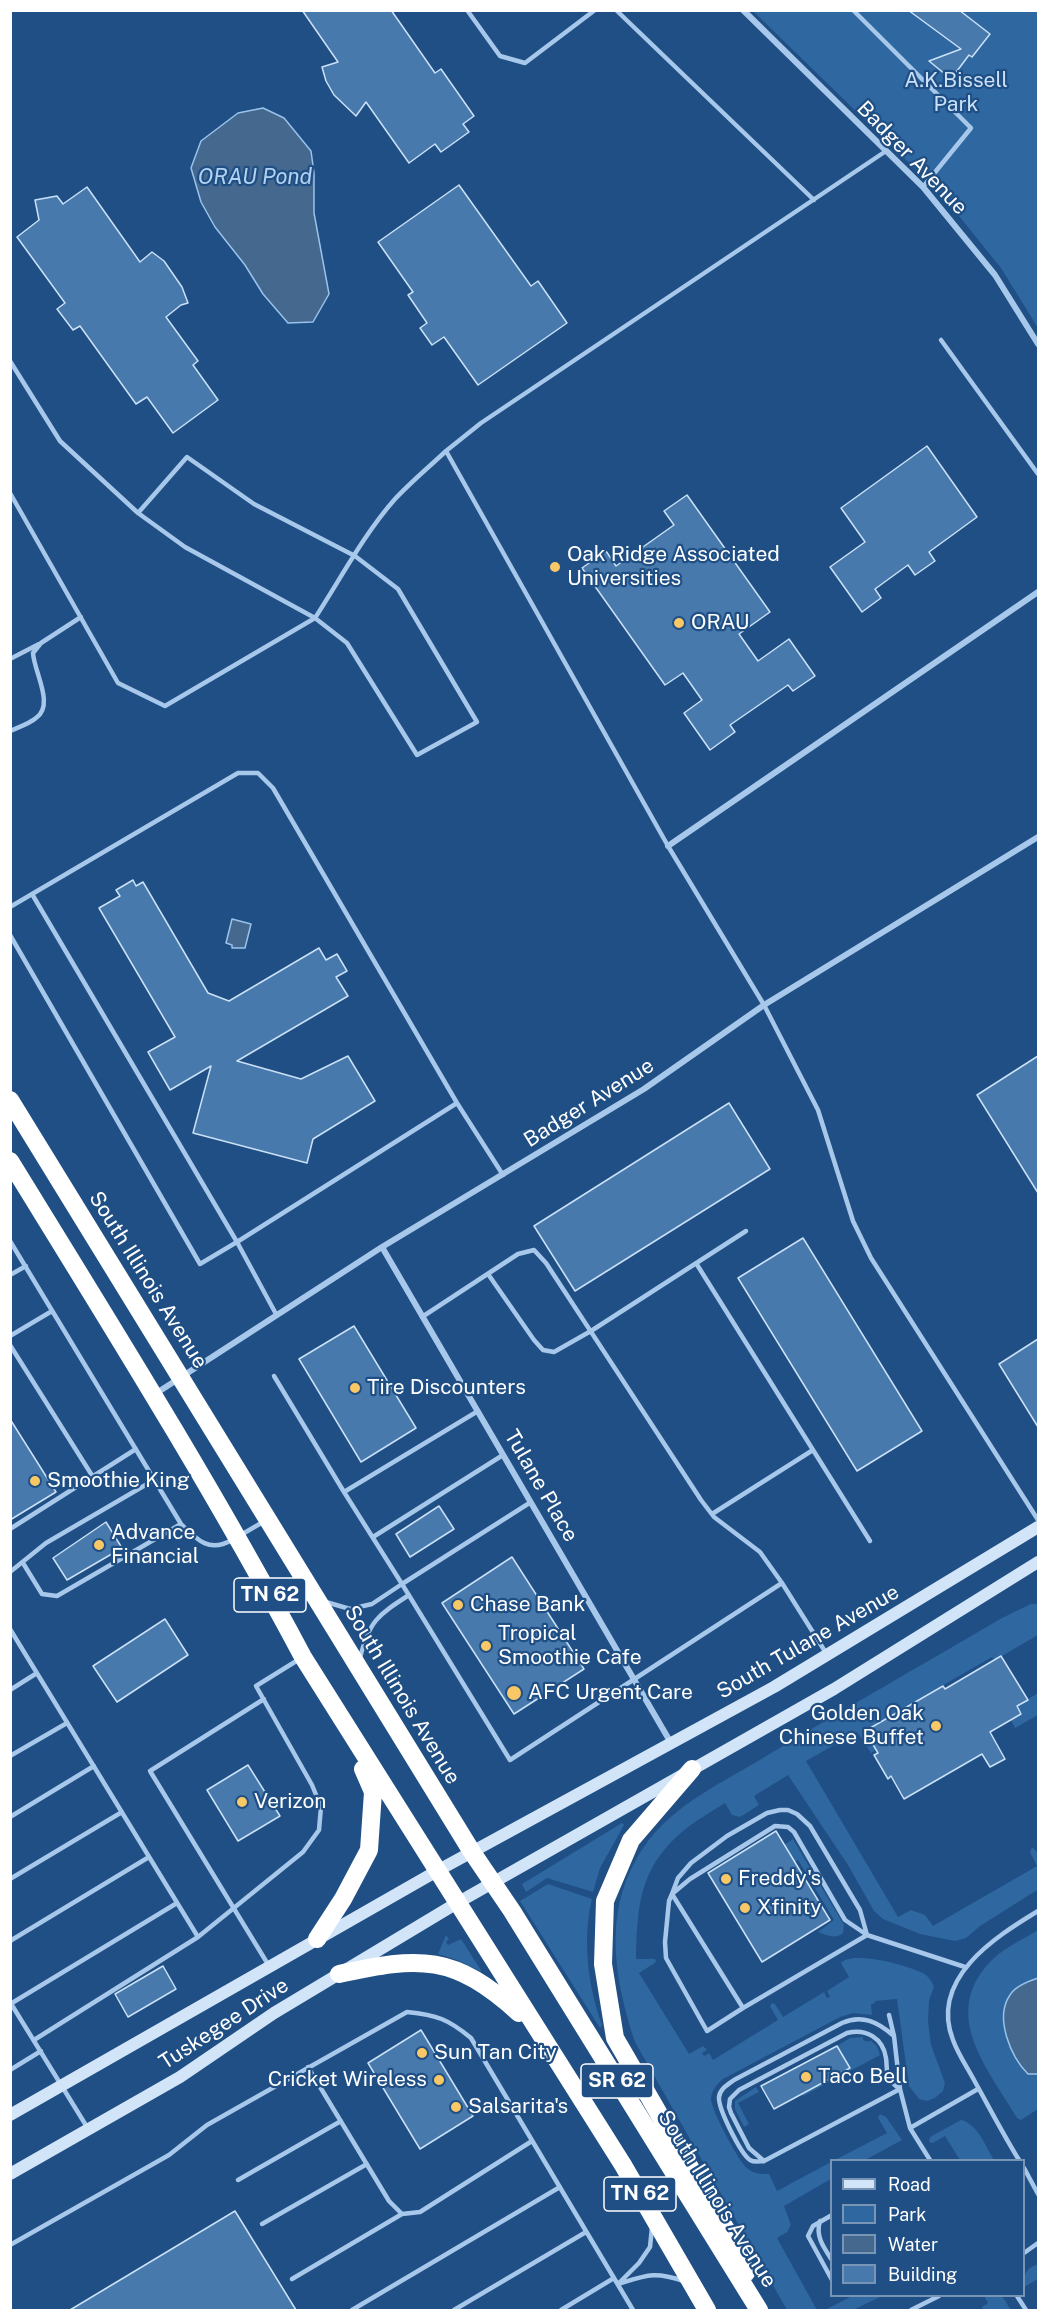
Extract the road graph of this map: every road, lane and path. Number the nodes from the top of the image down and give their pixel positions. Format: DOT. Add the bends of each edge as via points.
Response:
graph roads {
  1 [pos="467,10"];
  2 [pos="595,10"];
  3 [pos="616,10"];
  4 [pos="853,10"];
  5 [pos="745,11"];
  6 [pos="886,151"];
  7 [pos="923,188"];
  8 [pos="814,200"];
  9 [pos="941,340"];
  10 [pos="1038,344"];
  11 [pos="10,361"];
  12 [pos="446,451"];
  13 [pos="1038,474"];
  14 [pos="10,493"];
  15 [pos="138,513"];
  16 [pos="355,556"];
  17 [pos="1038,592"];
  18 [pos="81,617"];
  19 [pos="315,618"];
  20 [pos="41,643"];
  21 [pos="10,659"];
  22 [pos="10,731"];
  23 [pos="1038,837"];
  24 [pos="668,846"];
  25 [pos="32,894"];
  26 [pos="10,907"];
  27 [pos="10,935"];
  28 [pos="764,1005"];
  29 [pos="10,1100"];
  30 [pos="457,1103"];
  31 [pos="10,1161"];
  32 [pos="503,1175"];
  33 [pos="746,1231"];
  34 [pos="10,1241"];
  35 [pos="237,1242"];
  36 [pos="382,1247"];
  37 [pos="696,1263"];
  38 [pos="26,1266"];
  39 [pos="488,1274"];
  40 [pos="10,1275"];
  41 [pos="52,1311"];
  42 [pos="276,1314"];
  43 [pos="422,1317"];
  44 [pos="591,1331"];
  45 [pos="10,1336"];
  46 [pos="10,1345"];
  47 [pos="274,1376"];
  48 [pos="182,1377"];
  49 [pos="155,1394"];
  50 [pos="478,1411"];
  51 [pos="136,1449"];
  52 [pos="813,1450"];
  53 [pos="503,1455"];
  54 [pos="93,1478"];
  55 [pos="154,1480"];
  56 [pos="344,1492"];
  57 [pos="531,1502"];
  58 [pos="712,1514"];
  59 [pos="269,1519"];
  60 [pos="1038,1520"];
  61 [pos="181,1524"];
  62 [pos="1038,1527"];
  63 [pos="10,1529"];
  64 [pos="237,1537"];
  65 [pos="373,1537"];
  66 [pos="870,1541"];
  67 [pos="1038,1562"];
  68 [pos="23,1563"];
  69 [pos="10,1572"];
  70 [pos="782,1583"];
  71 [pos="402,1584"];
  72 [pos="409,1595"];
  73 [pos="318,1599"];
  74 [pos="10,1629"];
  75 [pos="827,1655"];
  76 [pos="303,1658"];
  77 [pos="358,1666"];
  78 [pos="37,1673"];
  79 [pos="634,1679"];
  80 [pos="10,1690"];
  81 [pos="264,1699"];
  82 [pos="337,1709"];
  83 [pos="67,1723"];
  84 [pos="671,1743"];
  85 [pos="10,1756"];
  86 [pos="94,1766"];
  87 [pos="692,1769"];
  88 [pos="122,1812"];
  89 [pos="10,1817"];
  90 [pos="472,1852"];
  91 [pos="149,1857"];
  92 [pos="437,1871"];
  93 [pos="10,1880"];
  94 [pos="492,1882"];
  95 [pos="672,1894"];
  96 [pos="177,1903"];
  97 [pos="457,1903"];
  98 [pos="234,1908"];
  99 [pos="1038,1911"];
  100 [pos="867,1935"];
  101 [pos="198,1937"];
  102 [pos="317,1939"];
  103 [pos="10,1941"];
  104 [pos="270,1966"];
  105 [pos="965,1967"];
  106 [pos="339,1974"];
  107 [pos="11,2003"];
  108 [pos="743,2008"];
  109 [pos="889,2014"];
  110 [pos="534,2027"];
  111 [pos="894,2036"];
  112 [pos="34,2040"];
  113 [pos="41,2051"];
  114 [pos="308,2067"];
  115 [pos="10,2070"];
  116 [pos="62,2086"];
  117 [pos="900,2089"];
  118 [pos="978,2089"];
  119 [pos="10,2115"];
  120 [pos="341,2121"];
  121 [pos="910,2128"];
  122 [pos="88,2129"];
  123 [pos="532,2141"];
  124 [pos="928,2159"];
  125 [pos="1018,2159"];
  126 [pos="764,2161"];
  127 [pos="367,2164"];
  128 [pos="1025,2171"];
  129 [pos="10,2174"];
  130 [pos="238,2181"];
  131 [pos="560,2187"];
  132 [pos="1038,2194"];
  133 [pos="402,2214"];
  134 [pos="652,2215"];
  135 [pos="830,2216"];
  136 [pos="820,2222"];
  137 [pos="262,2224"];
  138 [pos="586,2232"];
  139 [pos="1038,2243"];
  140 [pos="10,2245"];
  141 [pos="1025,2252"];
  142 [pos="830,2258"];
  143 [pos="614,2278"];
  144 [pos="830,2278"];
  145 [pos="292,2279"];
  146 [pos="618,2284"];
  147 [pos="693,2284"];
  148 [pos="935,2297"];
  149 [pos="1018,2297"];
  150 [pos="352,2310"];
  151 [pos="454,2310"];
  152 [pos="561,2310"];
  153 [pos="633,2310"];
  154 [pos="707,2310"];
  155 [pos="761,2310"];
  156 [pos="910,2310"];
  157 [pos="1026,2310"];
  1 -- 2 [label="lane" via="500,56 525,63"];
  3 -- 8 [label="lane"];
  4 -- 7 [label="lane" via="970,128"];
  5 -- 6 [label="street, Badger Avenue"];
  6 -- 7 [label="street, Badger Avenue"];
  6 -- 8 [label="lane"];
  7 -- 10 [label="street, Badger Avenue" via="995,275"];
  8 -- 12 [label="lane" via="481,423"];
  9 -- 13 [label="lane"];
  11 -- 15 [label="lane" via="60,441"];
  12 -- 16 [label="lane" via="396,499"];
  12 -- 24 [label="lane"];
  14 -- 18 [label="lane"];
  15 -- 16 [label="lane" via="186,457 254,504"];
  15 -- 19 [label="lane" via="185,547"];
  16 -- 19 [label="lane"];
  16 -- 19 [label="lane" via="398,589 477,722 417,755 347,642"];
  17 -- 24 [label="street"];
  18 -- 19 [label="lane" via="118,683 165,706"];
  18 -- 20 [label="lane"];
  20 -- 21 [label="lane"];
  20 -- 22 [label="lane" via="33,652 45,698 43,712"];
  23 -- 28 [label="street, Badger Avenue"];
  24 -- 28 [label="lane"];
  25 -- 26 [label="lane"];
  25 -- 30 [label="lane" via="238,773 258,773 273,788"];
  25 -- 35 [label="lane"];
  27 -- 35 [label="lane" via="200,1264"];
  28 -- 32 [label="street, Badger Avenue" via="644,1089"];
  28 -- 60 [label="lane" via="818,1110 853,1221 871,1258"];
  29 -- 48 [label="highway, South Illinois Avenue / TN 62"];
  30 -- 32 [label="lane"];
  30 -- 35 [label="lane"];
  31 -- 49 [label="highway, TN 62"];
  32 -- 36 [label="street, Badger Avenue"];
  33 -- 37 [label="lane"];
  34 -- 38 [label="lane"];
  35 -- 42 [label="lane"];
  36 -- 42 [label="street, Badger Avenue"];
  36 -- 43 [label="street, Tulane Place"];
  37 -- 44 [label="lane"];
  37 -- 52 [label="lane"];
  38 -- 40 [label="lane"];
  38 -- 41 [label="lane"];
  39 -- 43 [label="lane"];
  39 -- 44 [label="lane" via="543,1350 554,1352"];
  39 -- 44 [label="lane" via="518,1254 534,1250"];
  41 -- 45 [label="lane"];
  41 -- 51 [label="lane"];
  42 -- 48 [label="street, Badger Avenue"];
  43 -- 50 [label="street, Tulane Place"];
  44 -- 58 [label="lane"];
  46 -- 54 [label="lane"];
  47 -- 56 [label="lane"];
  48 -- 49 [label="street, Badger Avenue"];
  48 -- 59 [label="highway, South Illinois Avenue / TN 62"];
  49 -- 64 [label="highway, TN 62"];
  50 -- 53 [label="street, Tulane Place"];
  50 -- 56 [label="lane"];
  51 -- 54 [label="lane"];
  51 -- 55 [label="lane"];
  52 -- 58 [label="lane"];
  52 -- 66 [label="lane"];
  53 -- 57 [label="street, Tulane Place"];
  53 -- 65 [label="lane"];
  54 -- 63 [label="lane"];
  55 -- 61 [label="lane"];
  55 -- 68 [label="lane" via="46,1543"];
  56 -- 65 [label="lane"];
  57 -- 71 [label="lane"];
  57 -- 79 [label="street, Tulane Place"];
  58 -- 70 [label="lane" via="760,1552"];
  59 -- 64 [label="lane"];
  59 -- 73 [label="highway, South Illinois Avenue / TN 62"];
  61 -- 64 [label="lane" via="198,1542 225,1544"];
  61 -- 68 [label="lane" via="57,1596 42,1594"];
  62 -- 75 [label="main road, South Tulane Avenue"];
  64 -- 76 [label="highway, TN 62"];
  65 -- 71 [label="lane"];
  67 -- 87 [label="main road" via="834,1689"];
  68 -- 69 [label="lane"];
  70 -- 75 [label="lane"];
  70 -- 79 [label="lane"];
  71 -- 72 [label="lane"];
  71 -- 73 [label="lane" via="372,1604 350,1609"];
  72 -- 77 [label="lane" via="380,1614 366,1636"];
  72 -- 79 [label="lane" via="510,1760"];
  73 -- 77 [label="highway, South Illinois Avenue / TN 62"];
  74 -- 78 [label="lane"];
  75 -- 84 [label="main road, South Tulane Avenue"];
  76 -- 81 [label="lane" via="256,1686"];
  76 -- 82 [label="highway, TN 62"];
  77 -- 90 [label="highway, South Illinois Avenue / TN 62"];
  78 -- 80 [label="lane"];
  78 -- 83 [label="lane"];
  79 -- 84 [label="street, Tulane Place"];
  81 -- 98 [label="lane" via="312,1785 321,1807 319,1830 303,1852"];
  81 -- 98 [label="lane" via="150,1771"];
  82 -- 92 [label="highway, TN 62"];
  82 -- 102 [label="highway" via="373,1792 369,1850 344,1899"];
  83 -- 85 [label="lane"];
  83 -- 86 [label="lane"];
  84 -- 90 [label="main road, South Tulane Avenue"];
  86 -- 88 [label="lane"];
  86 -- 89 [label="lane"];
  87 -- 94 [label="main road"];
  87 -- 155 [label="highway" via="632,1840 605,1901 603,1964 615,2038 735,2246"];
  88 -- 91 [label="lane"];
  88 -- 93 [label="lane"];
  90 -- 92 [label="main road, South Tulane Avenue"];
  90 -- 94 [label="highway, South Illinois Avenue / SR 62"];
  91 -- 96 [label="lane"];
  91 -- 103 [label="lane"];
  92 -- 97 [label="highway, TN 62"];
  92 -- 102 [label="main road, Tuskegee Drive"];
  94 -- 97 [label="main road"];
  94 -- 155 [label="highway, South Illinois Avenue / SR 62"];
  95 -- 100 [label="lane" via="775,1826 783,1826 794,1832 845,1920"];
  95 -- 100 [label="lane" via="678,1878 691,1863 727,1836 767,1813 788,1810 810,1826 860,1911"];
  95 -- 108 [label="lane"];
  95 -- 108 [label="lane" via="666,1958 707,2031"];
  96 -- 101 [label="lane"];
  96 -- 107 [label="lane"];
  97 -- 106 [label="main road, Tuskegee Drive"];
  97 -- 110 [label="highway, TN 62"];
  98 -- 101 [label="lane"];
  98 -- 104 [label="lane"];
  99 -- 105 [label="lane" via="1004,1932"];
  100 -- 105 [label="lane"];
  100 -- 108 [label="lane"];
  101 -- 112 [label="lane"];
  102 -- 104 [label="main road, Tuskegee Drive"];
  104 -- 116 [label="main road, Tuskegee Drive"];
  105 -- 118 [label="lane" via="953,1989 948,2013 952,2039"];
  106 -- 110 [label="highway" via="407,1962 456,1970 498,1994"];
  106 -- 122 [label="main road, Tuskegee Drive" via="180,2077"];
  107 -- 112 [label="lane"];
  109 -- 111 [label="lane"];
  110 -- 134 [label="highway, TN 62"];
  111 -- 117 [label="lane"];
  111 -- 126 [label="lane" via="876,2022 850,2019 722,2090 720,2104 741,2149 748,2159"];
  112 -- 113 [label="lane"];
  113 -- 115 [label="lane"];
  113 -- 116 [label="lane"];
  114 -- 120 [label="lane"];
  114 -- 123 [label="lane" via="407,2012 429,2014 453,2023 471,2038"];
  114 -- 140 [label="lane" via="207,2125 169,2155"];
  116 -- 119 [label="main road, Tuskegee Drive"];
  116 -- 122 [label="lane"];
  117 -- 121 [label="lane"];
  117 -- 126 [label="lane"];
  117 -- 126 [label="lane" via="889,2077 883,2047 859,2030 739,2090 730,2099 731,2113 749,2148"];
  118 -- 121 [label="lane"];
  118 -- 125 [label="lane"];
  120 -- 127 [label="lane"];
  120 -- 130 [label="lane"];
  121 -- 124 [label="lane"];
  122 -- 129 [label="main road, Tuskegee Drive"];
  123 -- 131 [label="lane"];
  123 -- 133 [label="lane" via="420,2211"];
  127 -- 133 [label="lane" via="389,2201"];
  127 -- 137 [label="lane"];
  128 -- 132 [label="lane"];
  131 -- 138 [label="lane"];
  131 -- 150 [label="lane"];
  133 -- 145 [label="lane"];
  134 -- 146 [label="lane" via="650,2247"];
  134 -- 147 [label="highway, TN 62"];
  135 -- 136 [label="lane"];
  136 -- 142 [label="lane" via="819,2238"];
  136 -- 144 [label="lane" via="809,2231 810,2242"];
  138 -- 143 [label="lane"];
  138 -- 151 [label="lane"];
  139 -- 141 [label="lane"];
  143 -- 146 [label="lane"];
  143 -- 152 [label="lane"];
  146 -- 147 [label="lane" via="652,2274"];
  146 -- 153 [label="lane"];
  147 -- 154 [label="highway, TN 62"];
  148 -- 156 [label="lane"];
  149 -- 157 [label="lane"];
}
